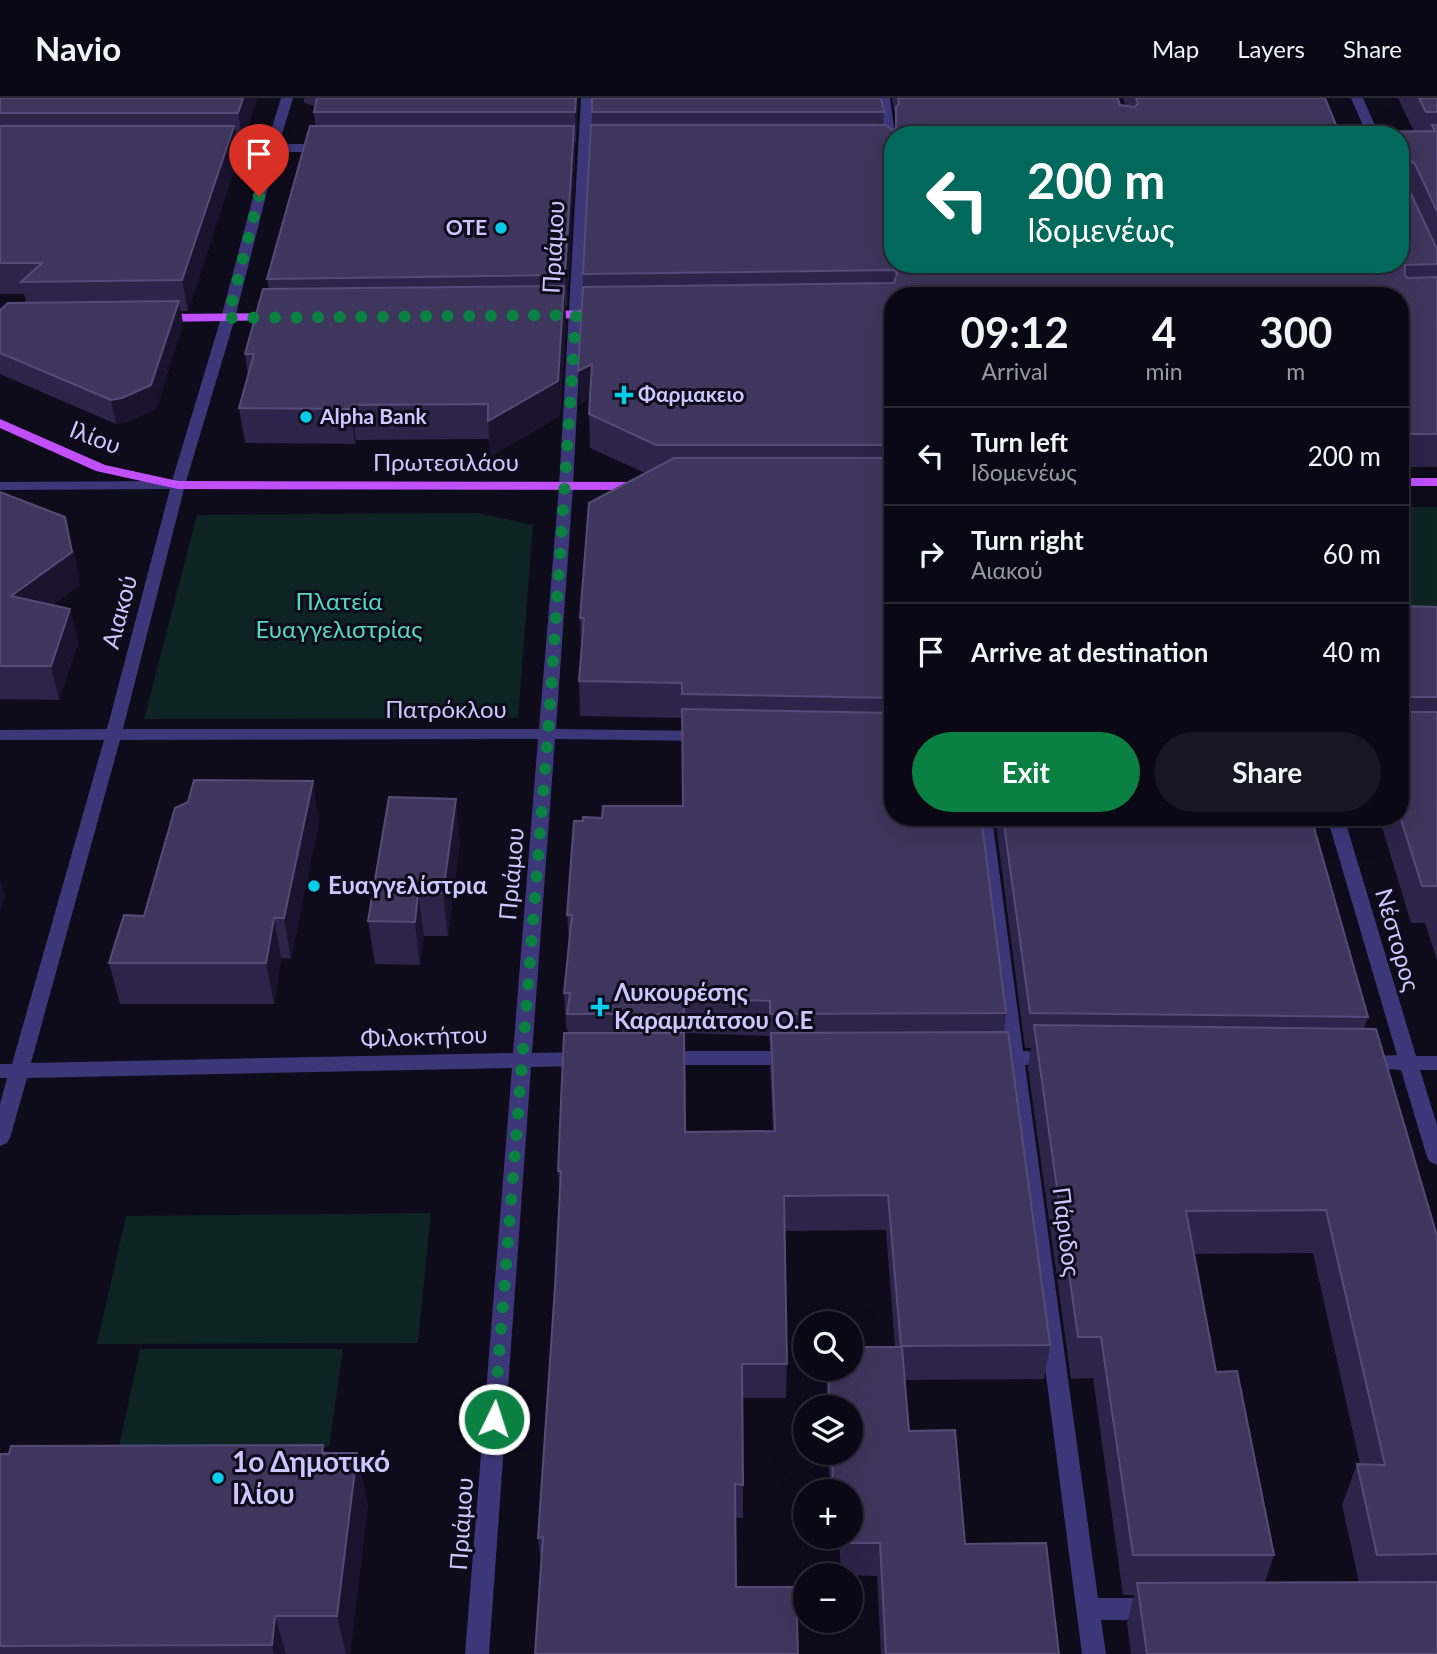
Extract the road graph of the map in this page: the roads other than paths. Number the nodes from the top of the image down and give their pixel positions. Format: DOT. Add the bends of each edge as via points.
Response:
graph roads {
  1 [pos="287,98"];
  2 [pos="587,98"];
  3 [pos="884,98"];
  4 [pos="1357,98"];
  5 [pos="888,126"];
  6 [pos="1369,126"];
  7 [pos="272,147"];
  8 [pos="204,148"];
  9 [pos="339,148"];
  10 [pos="878,149"];
  11 [pos="884,149"];
  12 [pos="615,314"];
  13 [pos="534,315"];
  14 [pos="576,315"];
  15 [pos="284,317"];
  16 [pos="148,318"];
  17 [pos="228,318"];
  18 [pos="0,423"];
  19 [pos="1409,482"];
  20 [pos="1437,482"];
  21 [pos="178,485"];
  22 [pos="662,485"];
  23 [pos="0,486"];
  24 [pos="566,486"];
  25 [pos="548,734"];
  26 [pos="0,735"];
  27 [pos="113,735"];
  28 [pos="713,737"];
  29 [pos="984,826"];
  30 [pos="1338,826"];
  31 [pos="646,1058"];
  32 [pos="811,1058"];
  33 [pos="975,1058"];
  34 [pos="1016,1058"];
  35 [pos="523,1059"];
  36 [pos="605,1059"];
  37 [pos="1072,1059"];
  38 [pos="1352,1062"];
  39 [pos="1407,1063"];
  40 [pos="1437,1063"];
  41 [pos="10,1071"];
  42 [pos="0,1138"];
  43 [pos="1437,1157"];
  44 [pos="1089,1609"];
  45 [pos="1172,1609"];
  46 [pos="477,1654"];
  47 [pos="1094,1654"];
  1 -- 7 [label="street, Αιακού"];
  2 -- 14 [label="street, Πριάμου"];
  3 -- 5 [label="street"];
  4 -- 6 [label="street"];
  7 -- 8 [label="street"];
  7 -- 9 [label="street"];
  7 -- 17 [label="street, Αιακού"];
  10 -- 11 [label="street"];
  12 -- 14 [label="main road"];
  13 -- 14 [label="main road"];
  14 -- 24 [label="street, Πριάμου"];
  15 -- 17 [label="main road"];
  16 -- 17 [label="main road"];
  17 -- 21 [label="street, Αιακού"];
  18 -- 21 [label="main road, Ιλίου" via="101,468"];
  19 -- 20 [label="main road"];
  21 -- 23 [label="street, Πρωτεσιλάου"];
  21 -- 24 [label="main road, Πρωτεσιλάου"];
  21 -- 27 [label="street, Αιακού"];
  22 -- 24 [label="main road, Πρωτεσιλάου"];
  24 -- 25 [label="street, Πριάμου"];
  25 -- 27 [label="street, Πατρόκλου"];
  25 -- 28 [label="street, Πατρόκλου"];
  25 -- 35 [label="street, Πριάμου"];
  26 -- 27 [label="street, Πατρόκλου"];
  27 -- 41 [label="street, Αιακού"];
  29 -- 34 [label="street, Πάριδος"];
  30 -- 39 [label="street, Νέστορος"];
  31 -- 32 [label="street"];
  33 -- 34 [label="street"];
  34 -- 37 [label="street"];
  34 -- 44 [label="street, Πάριδος"];
  35 -- 36 [label="street, Φιλοκτήτου"];
  35 -- 41 [label="street, Φιλοκτήτου"];
  35 -- 46 [label="street, Πριάμου"];
  38 -- 39 [label="street"];
  39 -- 40 [label="street"];
  39 -- 43 [label="street, Νέστορος"];
  41 -- 42 [label="street, Αιακού"];
  44 -- 45 [label="street"];
  44 -- 47 [label="street, Πάριδος"];
}
